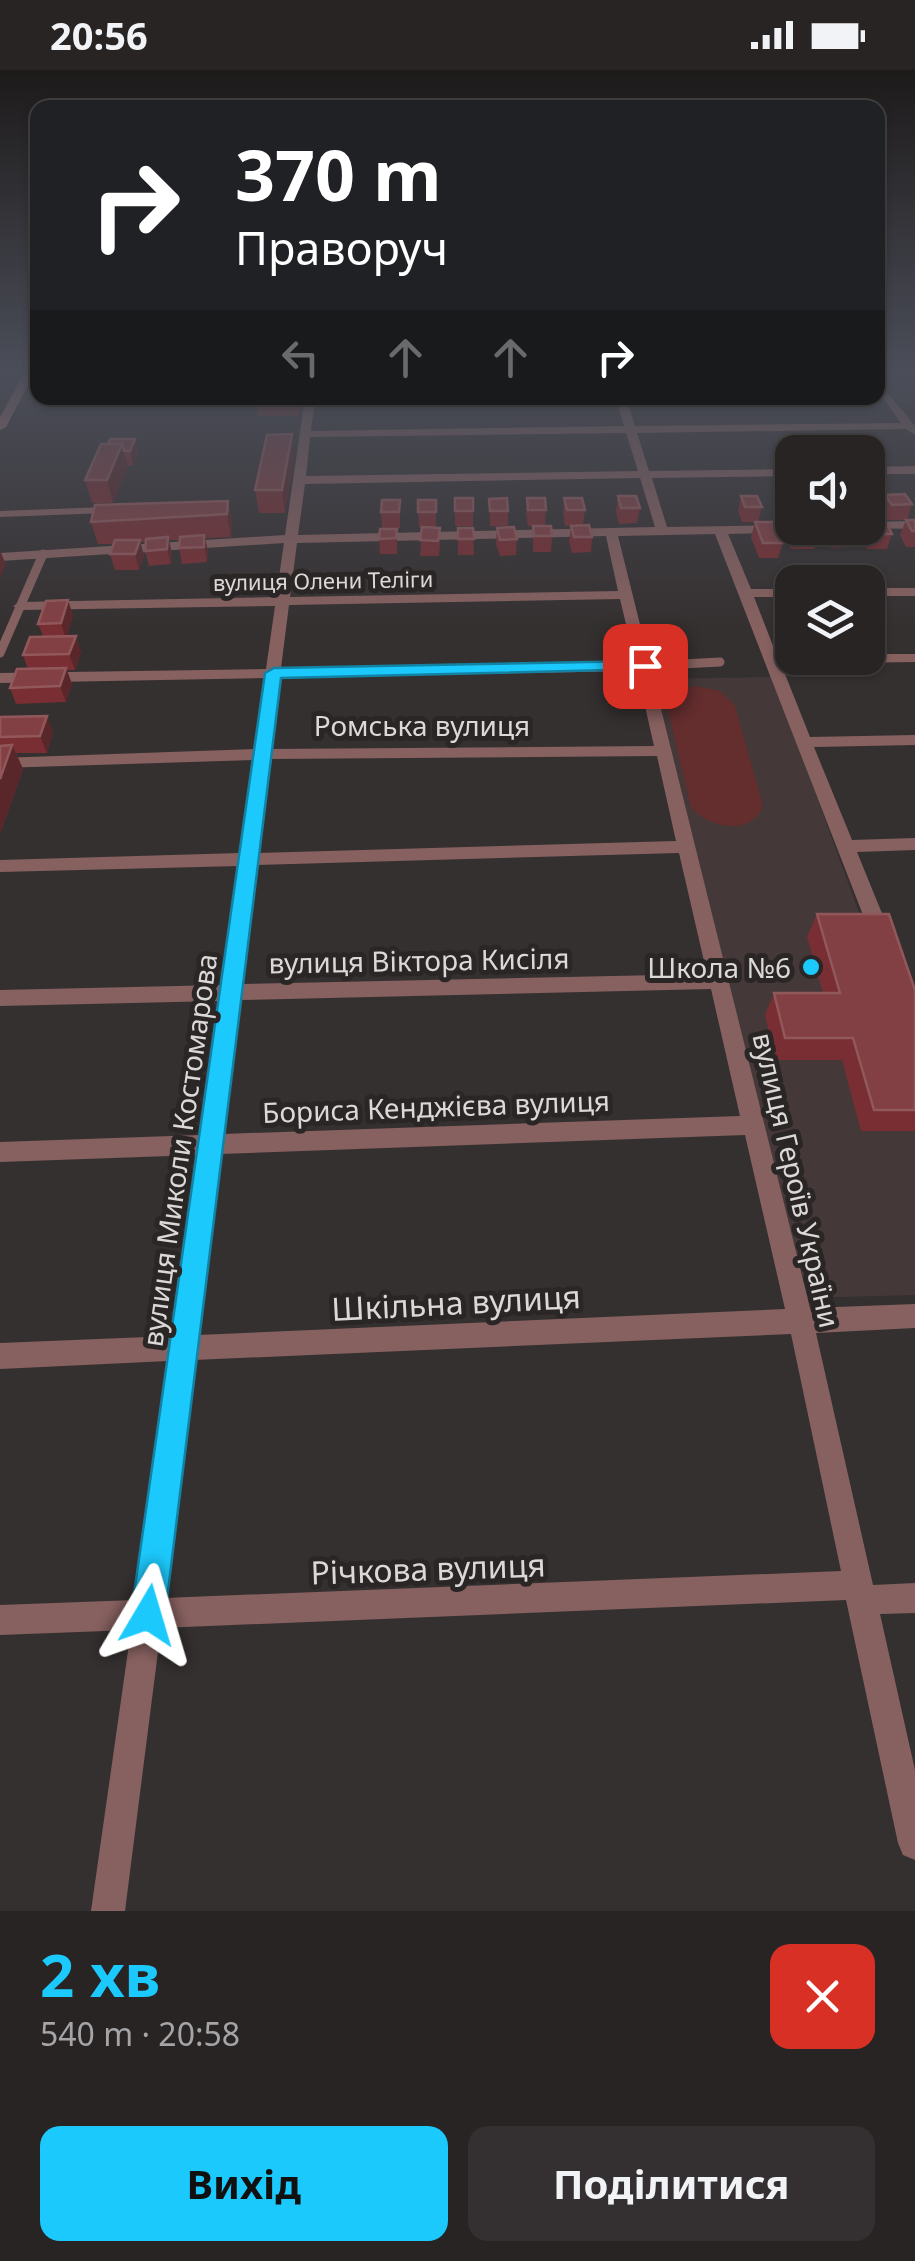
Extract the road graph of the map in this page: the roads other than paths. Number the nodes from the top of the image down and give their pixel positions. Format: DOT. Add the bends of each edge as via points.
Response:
graph roads {
  1 [pos="303,456"];
  2 [pos="639,456"];
  3 [pos="915,470"];
  4 [pos="885,471"];
  5 [pos="775,472"];
  6 [pos="645,475"];
  7 [pos="299,480"];
  8 [pos="116,509"];
  9 [pos="0,514"];
  10 [pos="915,525"];
  11 [pos="885,526"];
  12 [pos="775,529"];
  13 [pos="720,530"];
  14 [pos="662,531"];
  15 [pos="611,532"];
  16 [pos="292,539"];
  17 [pos="43,554"];
  18 [pos="0,557"];
  19 [pos="775,592"];
  20 [pos="885,592"];
  21 [pos="915,592"];
  22 [pos="746,593"];
  23 [pos="626,594"];
  24 [pos="283,601"];
  25 [pos="20,606"];
  26 [pos="0,652"];
  27 [pos="915,658"];
  28 [pos="774,660"];
  29 [pos="720,662"];
  30 [pos="645,666"];
  31 [pos="274,673"];
  32 [pos="0,678"];
  33 [pos="915,740"];
  34 [pos="808,742"];
  35 [pos="665,751"];
  36 [pos="263,754"];
  37 [pos="0,763"];
  38 [pos="915,844"];
  39 [pos="847,846"];
  40 [pos="687,848"];
  41 [pos="248,860"];
  42 [pos="0,866"];
  43 [pos="891,962"];
  44 [pos="720,982"];
  45 [pos="231,992"];
  46 [pos="0,998"];
  47 [pos="754,1125"];
  48 [pos="211,1144"];
  49 [pos="0,1152"];
  50 [pos="915,1316"];
  51 [pos="800,1318"];
  52 [pos="183,1348"];
  53 [pos="0,1356"];
  54 [pos="860,1592"];
  55 [pos="915,1598"];
  56 [pos="148,1615"];
  57 [pos="0,1620"];
  58 [pos="915,1844"];
  59 [pos="108,1911"];
  1 -- 7 [label="street, вулиця Миколи Костомарова"];
  2 -- 6 [label="street"];
  3 -- 4 [label="street"];
  5 -- 6 [label="street"];
  6 -- 7 [label="street"];
  6 -- 14 [label="street"];
  7 -- 16 [label="street, вулиця Миколи Костомарова"];
  8 -- 9 [label="lane"];
  10 -- 11 [label="street"];
  12 -- 13 [label="street"];
  13 -- 14 [label="street"];
  13 -- 22 [label="street"];
  14 -- 15 [label="street"];
  15 -- 16 [label="street"];
  15 -- 23 [label="street, вулиця Героїв України"];
  16 -- 17 [label="street"];
  16 -- 24 [label="street, вулиця Миколи Костомарова"];
  17 -- 18 [label="street"];
  17 -- 25 [label="lane"];
  19 -- 22 [label="street"];
  20 -- 21 [label="street"];
  22 -- 28 [label="street"];
  23 -- 24 [label="street, вулиця Олени Теліги"];
  23 -- 30 [label="street, вулиця Героїв України"];
  24 -- 25 [label="street, вулиця Олени Теліги"];
  24 -- 31 [label="street, вулиця Миколи Костомарова"];
  25 -- 26 [label="lane"];
  27 -- 28 [label="street"];
  28 -- 34 [label="street"];
  29 -- 30 [label="lane"];
  30 -- 31 [label="street"];
  30 -- 35 [label="street, вулиця Героїв України"];
  31 -- 32 [label="street"];
  31 -- 36 [label="street, вулиця Миколи Костомарова"];
  33 -- 34 [label="street"];
  34 -- 39 [label="street"];
  35 -- 36 [label="street, Ромська вулиця"];
  35 -- 40 [label="street, вулиця Героїв України"];
  36 -- 37 [label="street, Ромська вулиця"];
  36 -- 41 [label="street, вулиця Миколи Костомарова"];
  38 -- 39 [label="street"];
  39 -- 43 [label="street"];
  40 -- 41 [label="street"];
  40 -- 44 [label="street, вулиця Героїв України"];
  41 -- 42 [label="street"];
  41 -- 45 [label="street, вулиця Миколи Костомарова"];
  44 -- 45 [label="street, вулиця Віктора Кисіля"];
  44 -- 47 [label="street, вулиця Героїв України"];
  45 -- 46 [label="street, вулиця Віктора Кисіля"];
  45 -- 48 [label="street, вулиця Миколи Костомарова"];
  47 -- 48 [label="street, Бориса Кенджієва вулиця"];
  47 -- 51 [label="street, вулиця Героїв України"];
  48 -- 49 [label="street, Бориса Кенджієва вулиця"];
  48 -- 52 [label="street, вулиця Миколи Костомарова"];
  50 -- 51 [label="street, Шкільна вулиця"];
  51 -- 52 [label="street, Шкільна вулиця"];
  51 -- 54 [label="street, вулиця Героїв України"];
  52 -- 53 [label="street, Шкільна вулиця"];
  52 -- 56 [label="street, вулиця Миколи Костомарова"];
  54 -- 55 [label="street, Річкова вулиця"];
  54 -- 56 [label="street, Річкова вулиця"];
  54 -- 58 [label="street, вулиця Героїв України"];
  56 -- 57 [label="street, Річкова вулиця"];
  56 -- 59 [label="street, вулиця Миколи Костомарова"];
}
